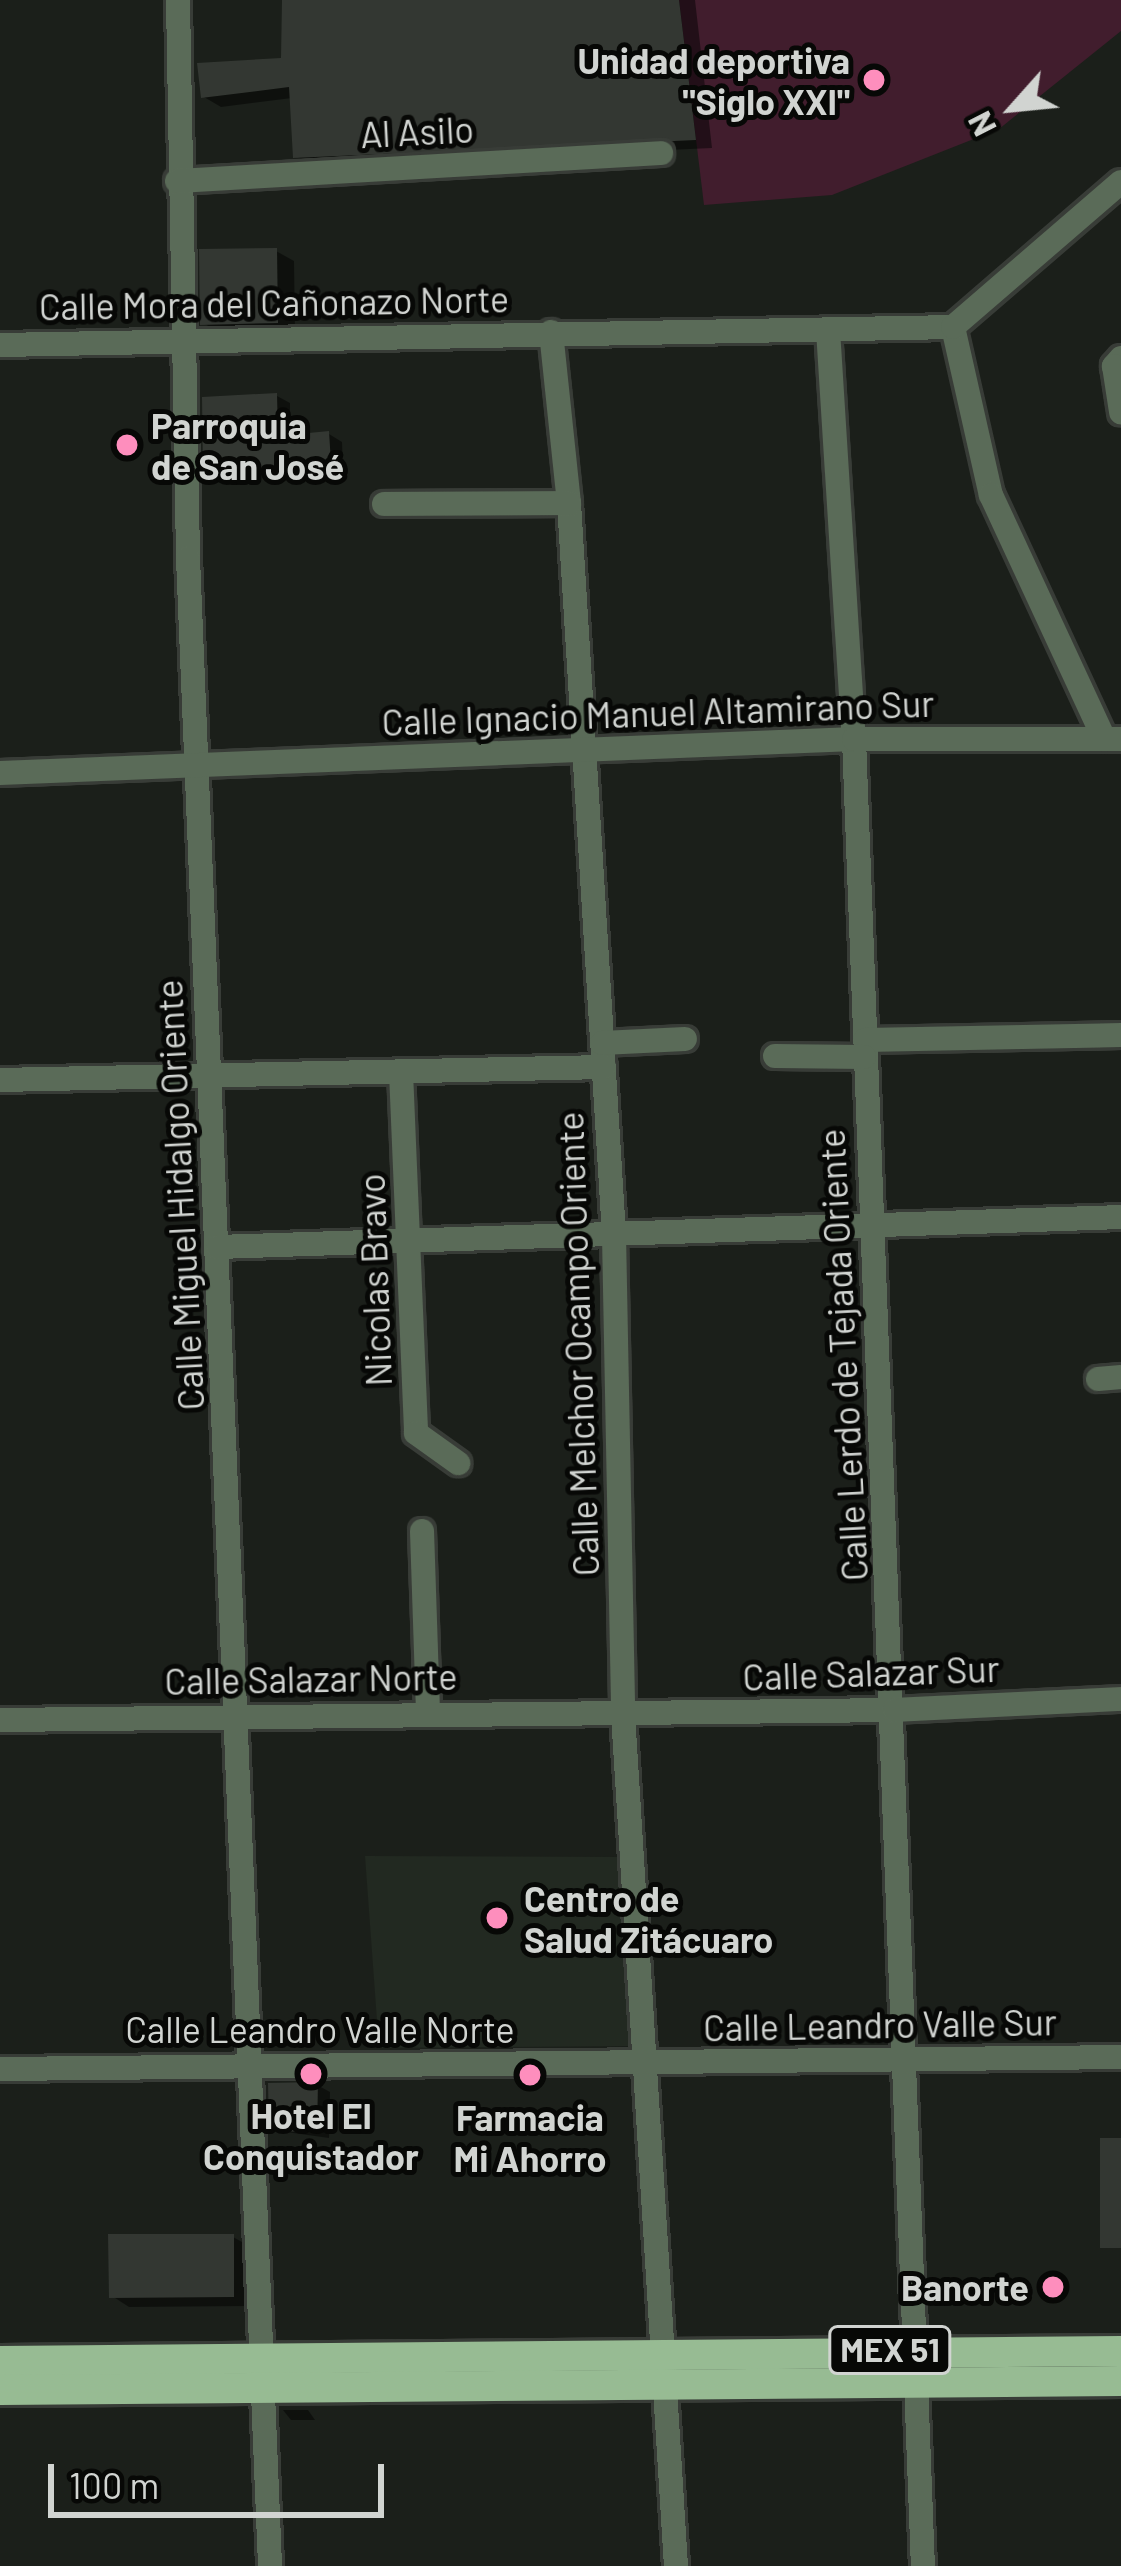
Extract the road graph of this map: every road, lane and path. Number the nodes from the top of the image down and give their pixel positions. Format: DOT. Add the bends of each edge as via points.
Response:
graph roads {
  1 [pos="178,0"];
  2 [pos="661,153"];
  3 [pos="177,181"];
  4 [pos="1121,182"];
  5 [pos="953,327"];
  6 [pos="828,330"];
  7 [pos="550,332"];
  8 [pos="181,338"];
  9 [pos="0,345"];
  10 [pos="1117,362"];
  11 [pos="1121,412"];
  12 [pos="569,503"];
  13 [pos="384,504"];
  14 [pos="854,739"];
  15 [pos="1112,739"];
  16 [pos="580,747"];
  17 [pos="197,765"];
  18 [pos="0,772"];
  19 [pos="1121,1035"];
  20 [pos="685,1039"];
  21 [pos="865,1049"];
  22 [pos="603,1055"];
  23 [pos="775,1056"];
  24 [pos="401,1072"];
  25 [pos="210,1077"];
  26 [pos="0,1080"];
  27 [pos="1121,1217"];
  28 [pos="870,1227"];
  29 [pos="614,1234"];
  30 [pos="408,1241"];
  31 [pos="218,1247"];
  32 [pos="458,1463"];
  33 [pos="422,1531"];
  34 [pos="1121,1699"];
  35 [pos="895,1710"];
  36 [pos="428,1712"];
  37 [pos="233,1713"];
  38 [pos="623,1714"];
  39 [pos="0,1720"];
  40 [pos="907,2056"];
  41 [pos="1121,2057"];
  42 [pos="245,2062"];
  43 [pos="640,2065"];
  44 [pos="0,2069"];
  45 [pos="1121,2350"];
  46 [pos="0,2361"];
  47 [pos="914,2364"];
  48 [pos="663,2370"];
  49 [pos="256,2373"];
  50 [pos="1121,2381"];
  51 [pos="0,2390"];
  52 [pos="270,2566"];
  53 [pos="676,2566"];
  54 [pos="922,2566"];
  1 -- 3 [label="street, Calle Miguel Hidalgo Oriente"];
  2 -- 3 [label="street, Al Asilo"];
  3 -- 8 [label="street, Calle Miguel Hidalgo Oriente"];
  4 -- 5 [label="street"];
  5 -- 6 [label="street, Calle Mora del Cañonazo Norte"];
  5 -- 15 [label="street" via="991,495"];
  6 -- 7 [label="street, Calle Mora del Cañonazo Norte"];
  6 -- 14 [label="street, Calle Lerdo de Tejada Oriente"];
  7 -- 8 [label="street, Calle Mora del Cañonazo Norte"];
  7 -- 12 [label="street, Calle Melchor Ocampo Oriente"];
  8 -- 9 [label="street, Calle Mora del Cañonazo Norte"];
  8 -- 17 [label="street, Calle Miguel Hidalgo Oriente"];
  10 -- 11 [label="street"];
  12 -- 13 [label="street"];
  12 -- 16 [label="street, Calle Melchor Ocampo Oriente"];
  14 -- 15 [label="street, Calle Ignacio Manuel Altamirano Sur"];
  14 -- 16 [label="street, Calle Ignacio Manuel Altamirano Sur"];
  14 -- 21 [label="street, Calle Lerdo de Tejada Oriente"];
  16 -- 17 [label="street, Calle Ignacio Manuel Altamirano Sur"];
  16 -- 22 [label="street, Calle Melchor Ocampo Oriente"];
  17 -- 18 [label="street, Calle Ignacio Manuel Altamirano Sur"];
  17 -- 25 [label="street, Calle Miguel Hidalgo Oriente"];
  19 -- 21 [label="street"];
  20 -- 22 [label="street"];
  21 -- 23 [label="street"];
  21 -- 28 [label="street, Calle Lerdo de Tejada Oriente"];
  22 -- 24 [label="street"];
  22 -- 29 [label="street, Calle Melchor Ocampo Oriente"];
  24 -- 25 [label="street"];
  24 -- 30 [label="street, Nicolas Bravo"];
  25 -- 26 [label="street"];
  25 -- 31 [label="street, Calle Miguel Hidalgo Oriente"];
  27 -- 28 [label="street"];
  28 -- 29 [label="street"];
  28 -- 35 [label="street, Calle Lerdo de Tejada Oriente"];
  29 -- 30 [label="street"];
  29 -- 38 [label="street, Calle Melchor Ocampo Oriente"];
  30 -- 31 [label="street"];
  30 -- 32 [label="street, Nicolas Bravo" via="416,1432"];
  31 -- 37 [label="street, Calle Miguel Hidalgo Oriente"];
  33 -- 36 [label="street"];
  34 -- 35 [label="street, Calle Salazar Sur"];
  35 -- 38 [label="street, Calle Salazar Sur"];
  35 -- 40 [label="street, Calle Lerdo de Tejada Oriente"];
  36 -- 37 [label="street, Calle Salazar Norte"];
  36 -- 38 [label="street, Calle Salazar Norte"];
  37 -- 39 [label="street, Calle Salazar Norte"];
  37 -- 42 [label="street, Calle Miguel Hidalgo Oriente"];
  38 -- 43 [label="street, Calle Melchor Ocampo Oriente"];
  40 -- 41 [label="street, Calle Leandro Valle Sur"];
  40 -- 43 [label="street, Calle Leandro Valle Sur"];
  40 -- 47 [label="street, Calle Lerdo de Tejada Oriente"];
  42 -- 43 [label="street, Calle Leandro Valle Norte"];
  42 -- 44 [label="street, Calle Leandro Valle Norte"];
  42 -- 49 [label="street, Calle Miguel Hidalgo Oriente"];
  43 -- 48 [label="street, Calle Melchor Ocampo Oriente"];
  45 -- 47 [label="main road, MEX 51"];
  46 -- 49 [label="main road, MEX 51"];
  47 -- 48 [label="main road, MEX 51"];
  47 -- 50 [label="main road, MEX 51"];
  47 -- 54 [label="street, Calle Lerdo de Tejada Oriente"];
  48 -- 49 [label="main road, MEX 51"];
  48 -- 53 [label="street, Calle Melchor Ocampo Oriente"];
  49 -- 51 [label="main road, MEX 51"];
  49 -- 52 [label="street, Calle Miguel Hidalgo Oriente"];
}
